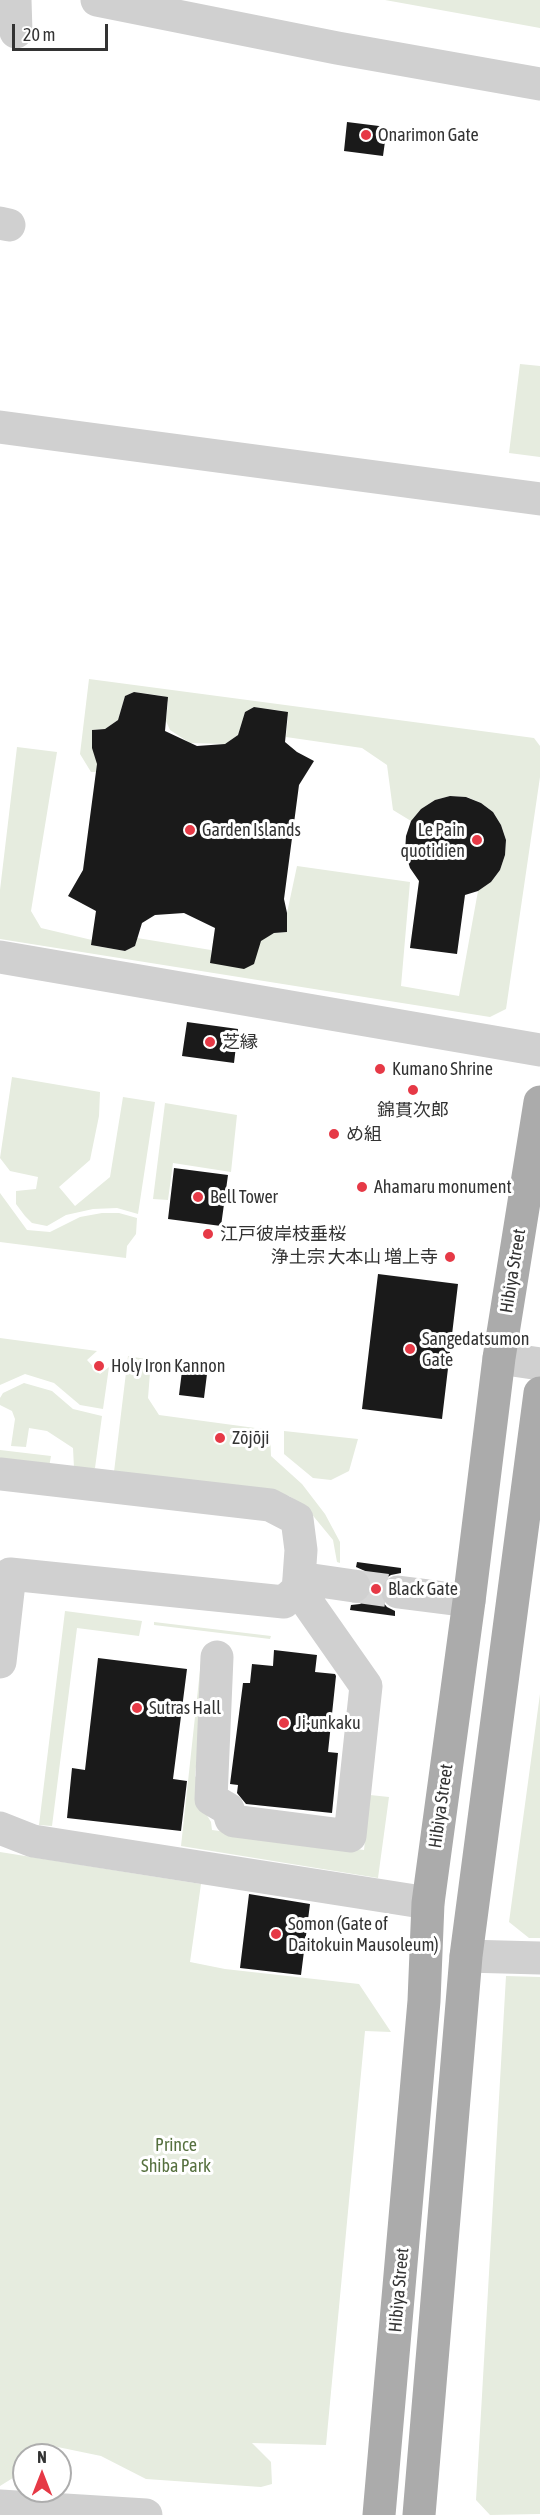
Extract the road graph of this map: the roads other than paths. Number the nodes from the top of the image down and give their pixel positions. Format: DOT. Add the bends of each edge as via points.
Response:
graph roads {
  1 [pos="15,0"];
  2 [pos="97,0"];
  3 [pos="16,32"];
  4 [pos="540,84"];
  5 [pos="0,427"];
  6 [pos="540,499"];
  7 [pos="0,957"];
  8 [pos="540,1050"];
  9 [pos="540,1102"];
  10 [pos="499,1358"];
  11 [pos="540,1364"];
  12 [pos="540,1394"];
  13 [pos="0,1474"];
  14 [pos="5,1573"];
  15 [pos="298,1584"];
  16 [pos="354,1586"];
  17 [pos="398,1592"];
  18 [pos="470,1601"];
  19 [pos="217,1657"];
  20 [pos="0,1662"];
  21 [pos="0,1828"];
  22 [pos="428,1903"];
  23 [pos="466,1956"];
  24 [pos="540,1958"];
  25 [pos="0,2506"];
  26 [pos="0,2515"];
  27 [pos="146,2515"];
  28 [pos="379,2515"];
  29 [pos="419,2515"];
  1 -- 3 [label="street"];
  2 -- 4 [label="street"];
  5 -- 6 [label="street"];
  7 -- 8 [label="street"];
  9 -- 10 [label="main road, Hibiya Street"];
  10 -- 11 [label="street"];
  10 -- 18 [label="main road, Hibiya Street"];
  12 -- 23 [label="main road"];
  13 -- 15 [label="street" via="270,1505 297,1519 301,1550"];
  14 -- 15 [label="street" via="284,1602"];
  14 -- 20 [label="street"];
  15 -- 16 [label="street"];
  15 -- 19 [label="street" via="366,1686 350,1836 234,1821 228,1809 211,1799"];
  17 -- 18 [label="street"];
  18 -- 22 [label="main road, Hibiya Street"];
  21 -- 22 [label="street" via="33,1841"];
  22 -- 28 [label="main road, Hibiya Street" via="424,2001"];
  23 -- 24 [label="street"];
  23 -- 29 [label="main road"];
  25 -- 26 [label="street"];
  25 -- 27 [label="street"];
}
